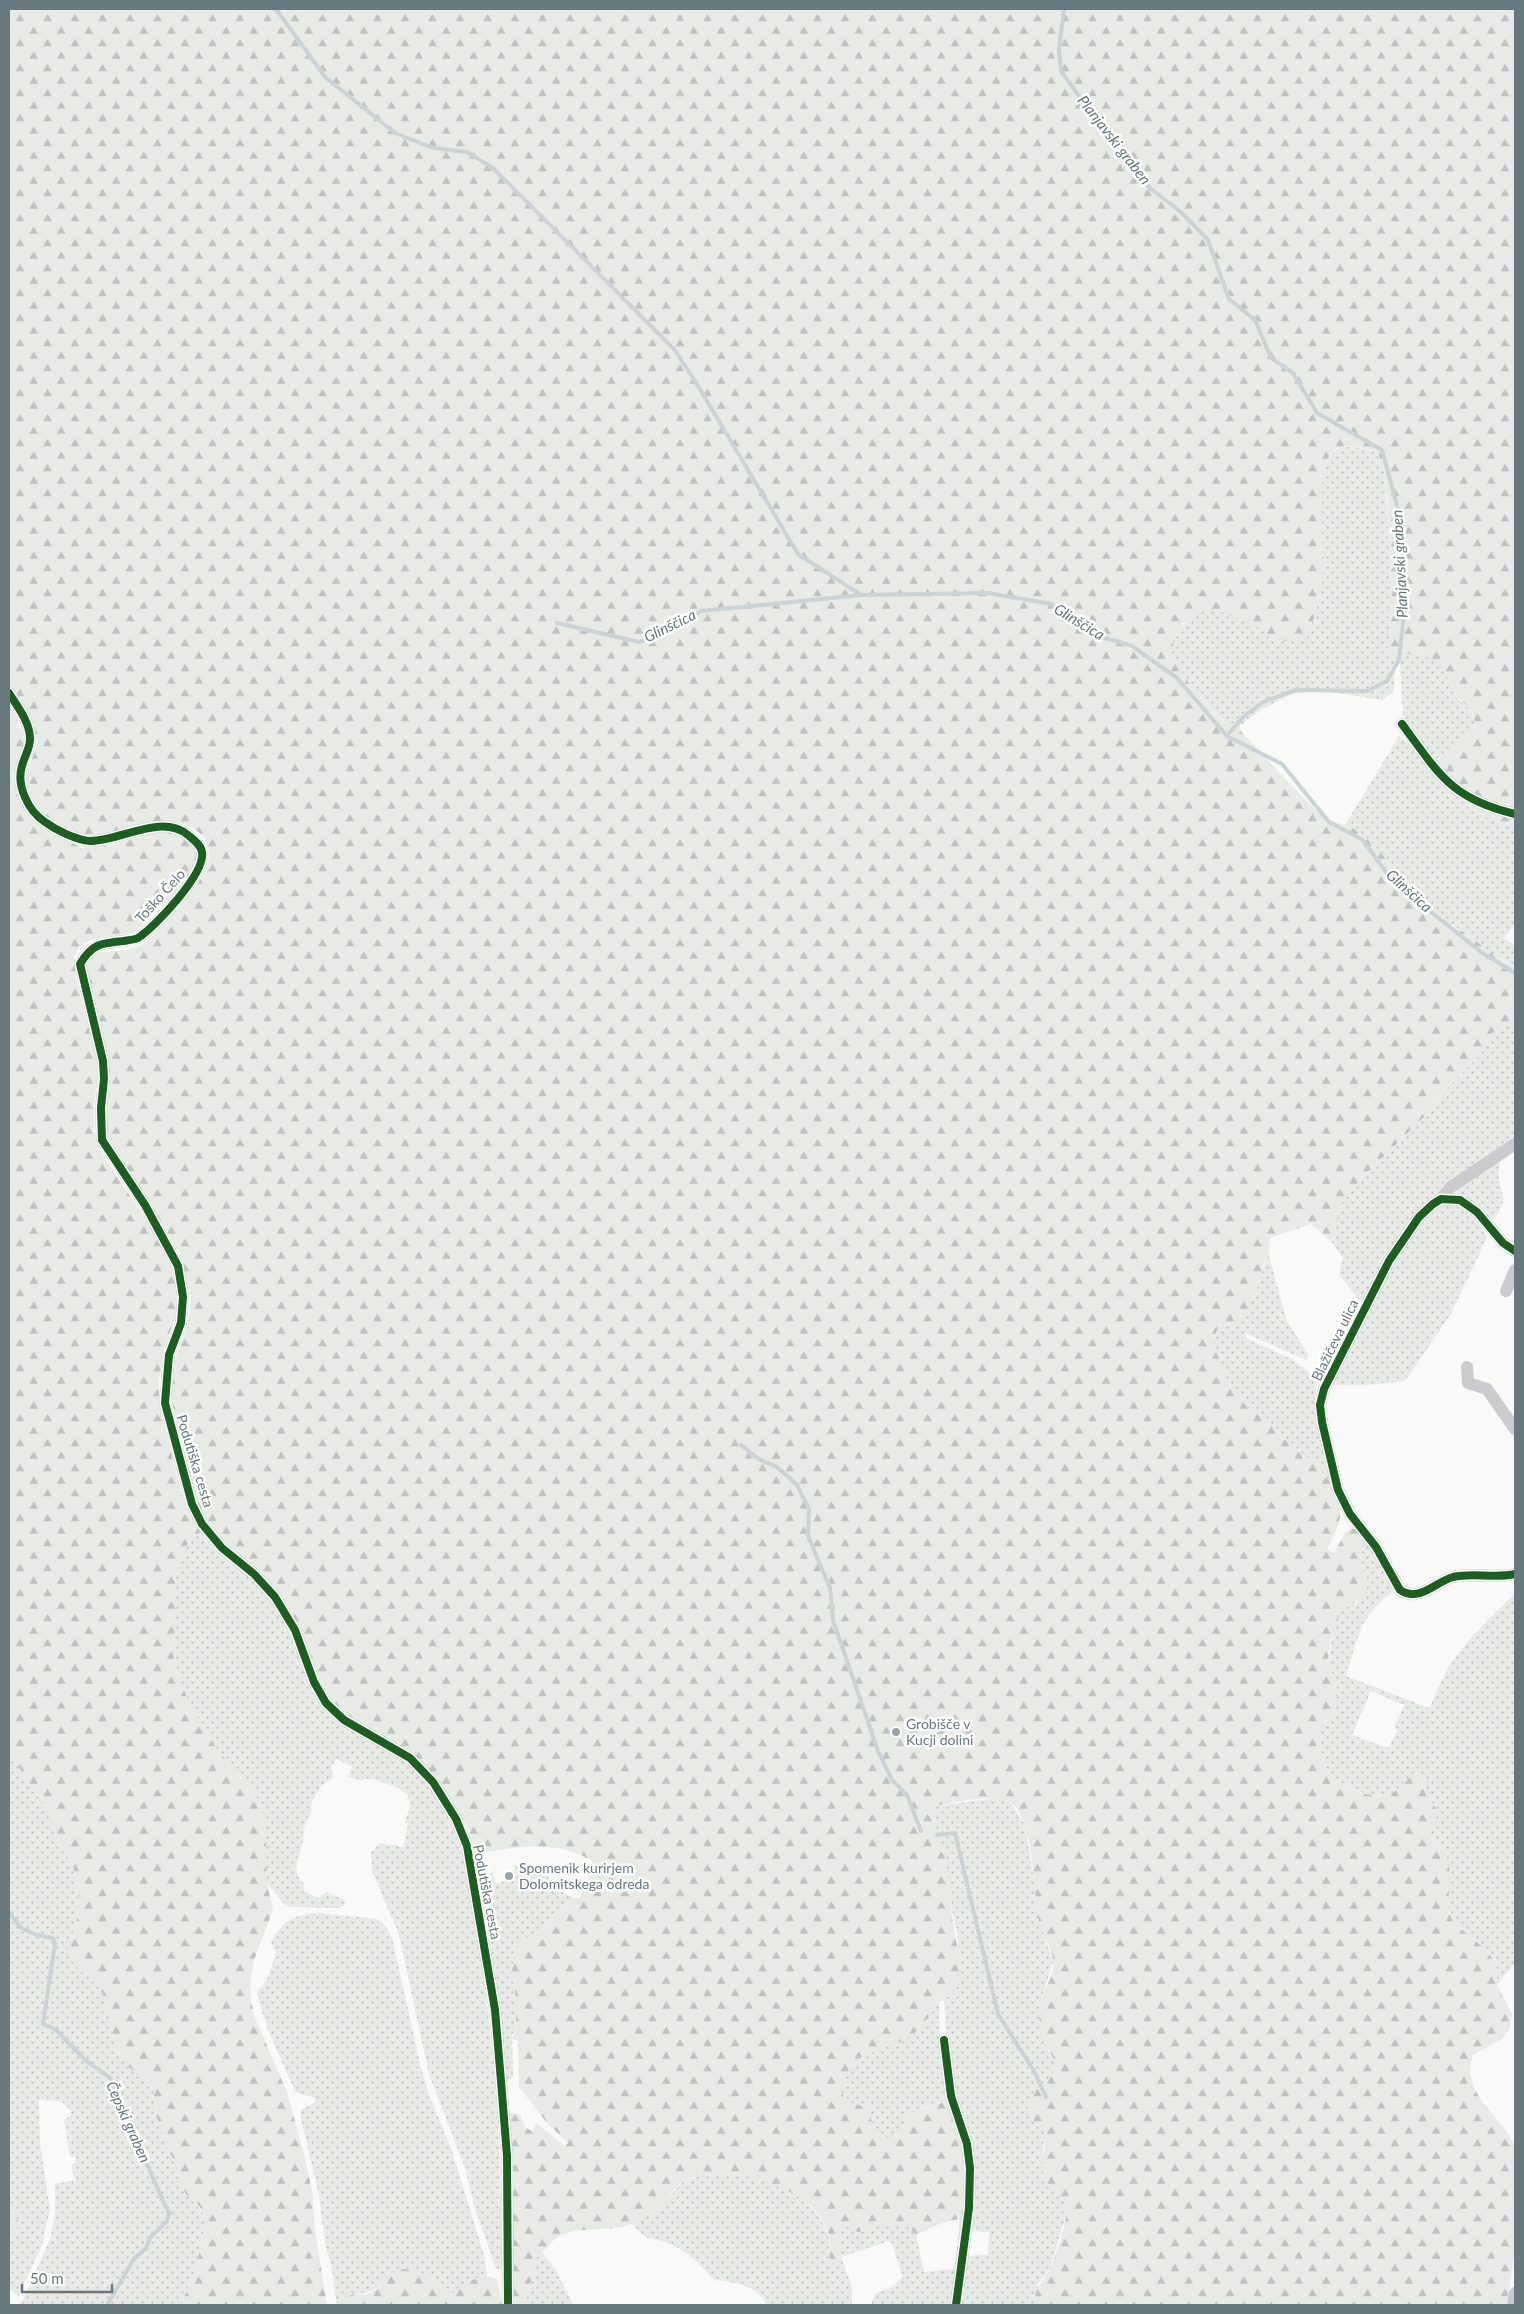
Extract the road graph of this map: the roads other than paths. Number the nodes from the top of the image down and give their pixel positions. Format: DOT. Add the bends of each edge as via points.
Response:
graph roads {
  1 [pos="9,693"];
  2 [pos="1402,724"];
  3 [pos="1515,814"];
  4 [pos="1515,1144"];
  5 [pos="1441,1199"];
  6 [pos="1515,1251"];
  7 [pos="1515,1270"];
  8 [pos="1506,1291"];
  9 [pos="183,1297"];
  10 [pos="1467,1366"];
  11 [pos="1515,1428"];
  12 [pos="1515,1574"];
  13 [pos="944,2040"];
  14 [pos="1515,2293"];
  15 [pos="508,2305"];
  16 [pos="956,2305"];
  17 [pos="1513,2305"];
  1 -- 9 [label="street, Toško Čelo" via="21,712 30,738 21,768 20,786 43,822 88,841 108,840 162,826 181,829 197,842 202,853 200,869 152,927 136,939 98,944 88,950 80,964 103,1061 102,1140 170,1248 178,1266"];
  2 -- 3 [label="street" via="1446,781 1466,798"];
  4 -- 5 [label="street, Blažičeva ulica" via="1451,1187"];
  5 -- 6 [label="street" via="1460,1200 1477,1212 1503,1243"];
  5 -- 12 [label="street, Blažičeva ulica" via="1419,1216 1377,1283 1324,1389 1320,1405 1322,1422 1338,1490 1400,1590 1407,1594 1420,1594 1466,1574 1503,1577"];
  7 -- 8 [label="street"];
  9 -- 15 [label="street, Podutiška cesta" via="182,1323 169,1355 165,1403 192,1504 202,1524 222,1548 254,1574 275,1597 295,1630 314,1682 326,1703 344,1720 410,1758 432,1782 456,1819 467,1846 495,2010 500,2063 506,2156"];
  10 -- 11 [label="street" via="1468,1383 1487,1389"];
  13 -- 16 [label="street" via="951,2096 967,2144 970,2168 969,2208"];
  14 -- 17 [label="street"];
}
